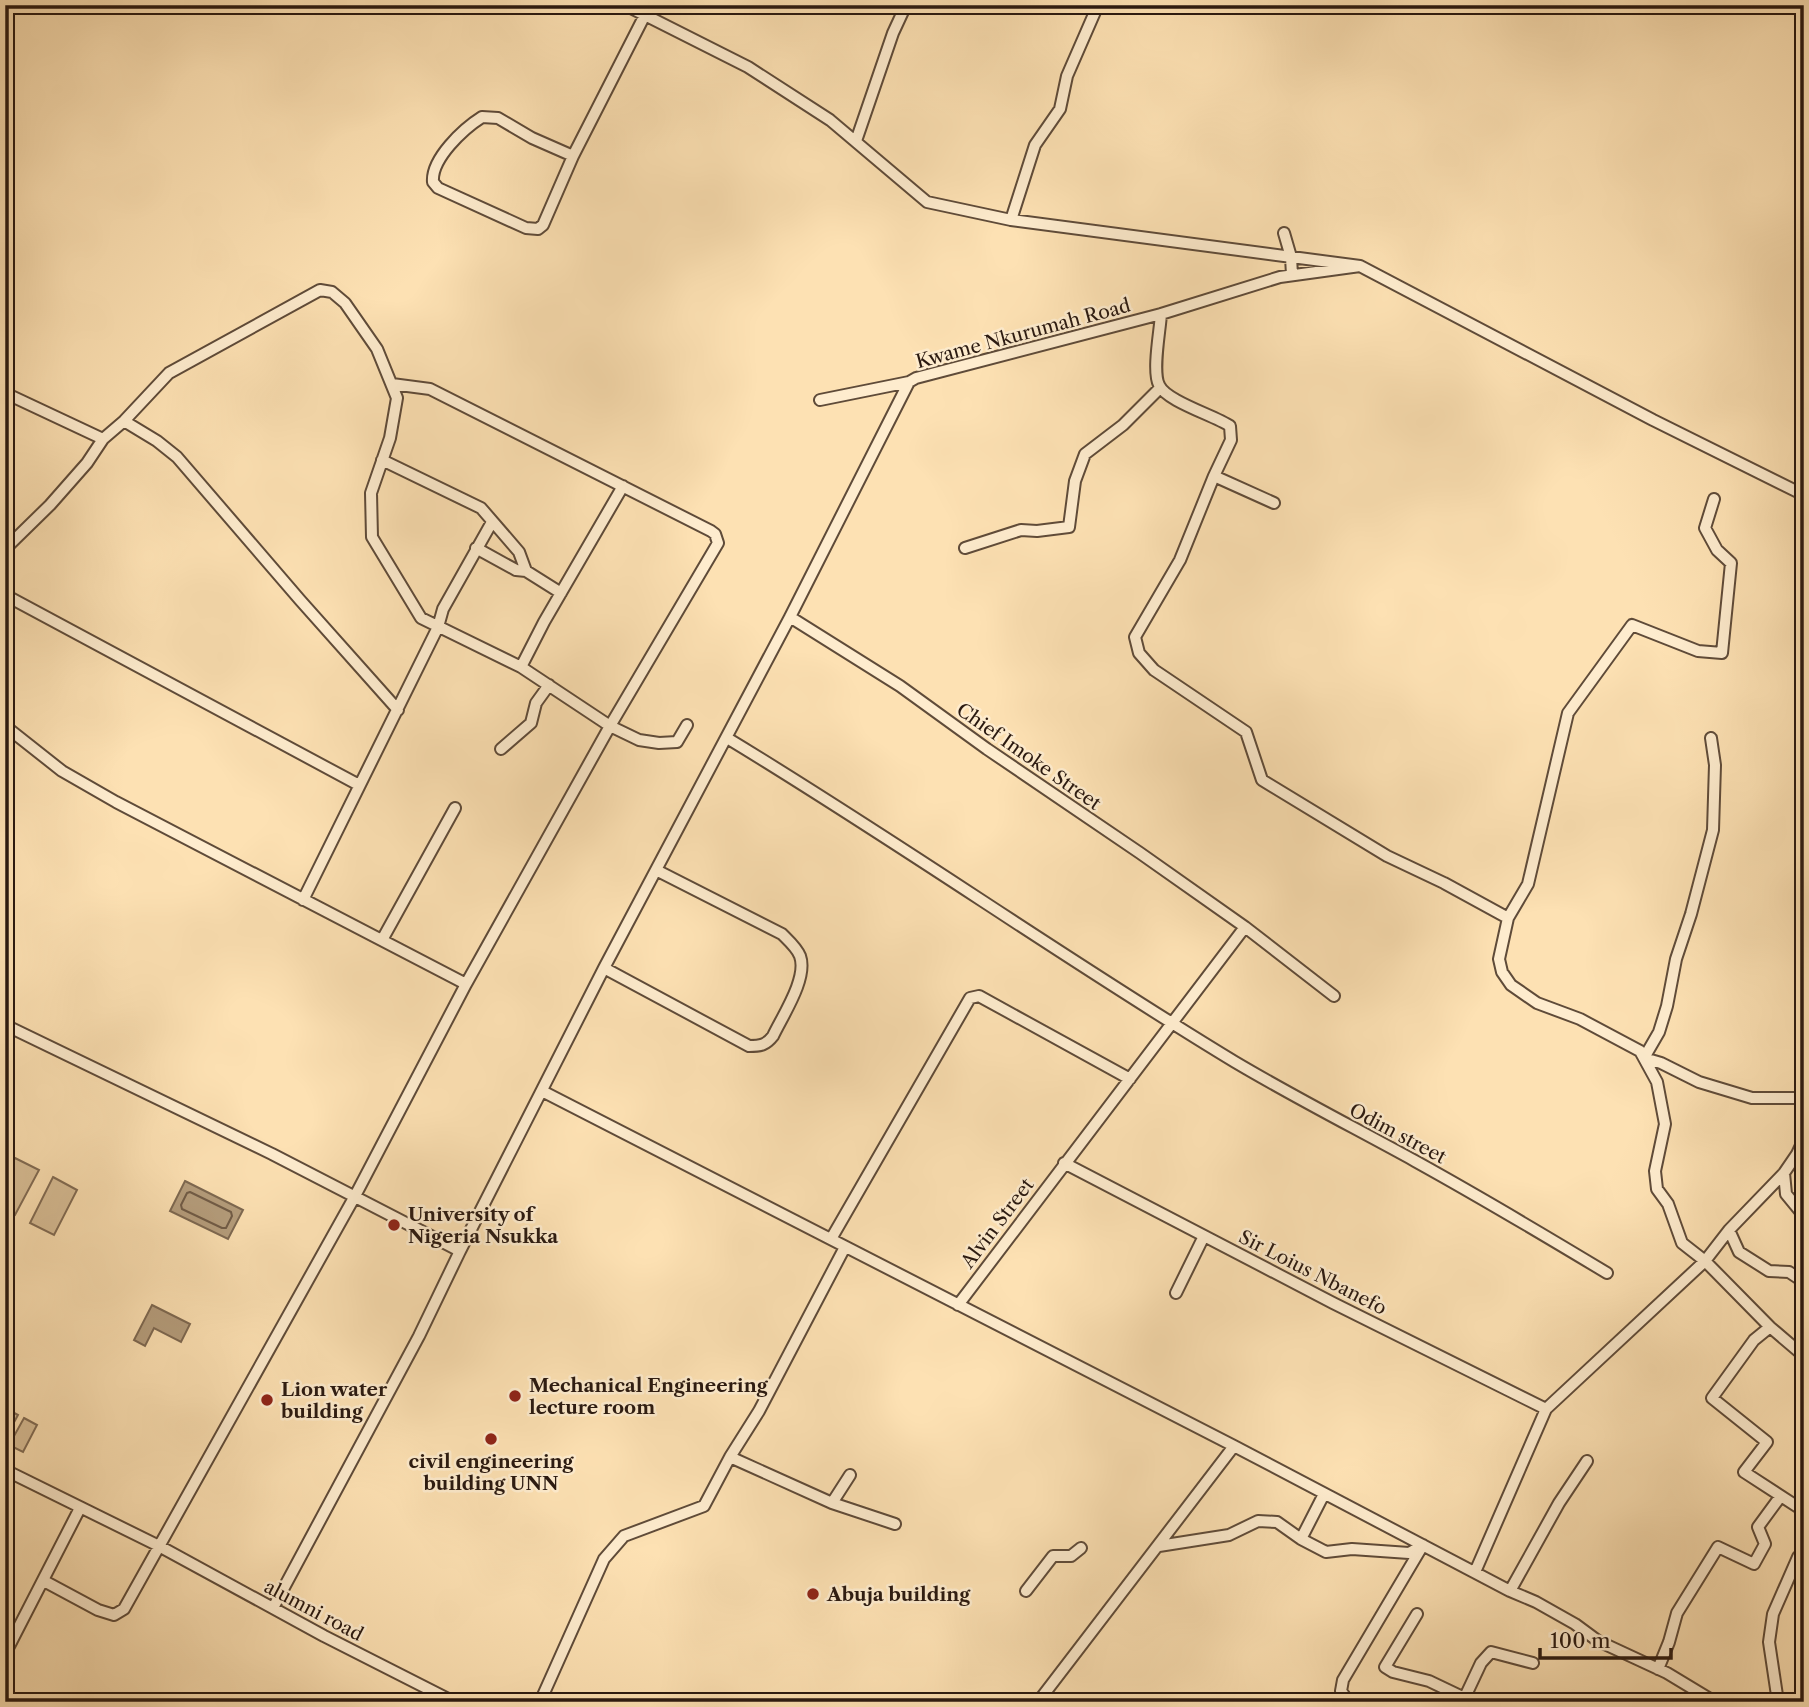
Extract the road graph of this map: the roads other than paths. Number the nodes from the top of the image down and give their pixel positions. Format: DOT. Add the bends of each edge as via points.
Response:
graph roads {
  1 [pos="625,5"];
  2 [pos="906,5"];
  3 [pos="1096,6"];
  4 [pos="648,10"];
  5 [pos="856,141"];
  6 [pos="573,156"];
  7 [pos="1011,220"];
  8 [pos="1284,233"];
  9 [pos="1291,257"];
  10 [pos="1360,266"];
  11 [pos="1292,275"];
  12 [pos="1161,314"];
  13 [pos="909,382"];
  14 [pos="392,384"];
  15 [pos="1160,388"];
  16 [pos="5,393"];
  17 [pos="820,400"];
  18 [pos="124,421"];
  19 [pos="103,439"];
  20 [pos="382,460"];
  21 [pos="1214,476"];
  22 [pos="623,486"];
  23 [pos="1804,495"];
  24 [pos="1714,499"];
  25 [pos="1274,503"];
  26 [pos="492,522"];
  27 [pos="476,548"];
  28 [pos="965,548"];
  29 [pos="5,549"];
  30 [pos="526,571"];
  31 [pos="561,593"];
  32 [pos="5,596"];
  33 [pos="790,617"];
  34 [pos="438,627"];
  35 [pos="521,667"];
  36 [pos="549,685"];
  37 [pos="398,710"];
  38 [pos="687,725"];
  39 [pos="5,726"];
  40 [pos="610,726"];
  41 [pos="727,738"];
  42 [pos="1711,738"];
  43 [pos="500,749"];
  44 [pos="359,785"];
  45 [pos="454,808"];
  46 [pos="656,870"];
  47 [pos="303,900"];
  48 [pos="1508,918"];
  49 [pos="1245,927"];
  50 [pos="382,940"];
  51 [pos="604,968"];
  52 [pos="466,984"];
  53 [pos="1334,996"];
  54 [pos="1173,1023"];
  55 [pos="5,1025"];
  56 [pos="1644,1058"];
  57 [pos="1130,1079"];
  58 [pos="542,1091"];
  59 [pos="1804,1098"];
  60 [pos="1804,1139"];
  61 [pos="1064,1163"];
  62 [pos="1784,1173"];
  63 [pos="355,1196"];
  64 [pos="1804,1210"];
  65 [pos="1729,1230"];
  66 [pos="1204,1236"];
  67 [pos="831,1239"];
  68 [pos="845,1247"];
  69 [pos="460,1251"];
  70 [pos="1705,1261"];
  71 [pos="1607,1273"];
  72 [pos="1804,1282"];
  73 [pos="1176,1293"];
  74 [pos="958,1305"];
  75 [pos="1770,1327"];
  76 [pos="1804,1356"];
  77 [pos="1546,1409"];
  78 [pos="1234,1446"];
  79 [pos="730,1457"];
  80 [pos="1587,1461"];
  81 [pos="5,1470"];
  82 [pos="850,1475"];
  83 [pos="1324,1494"];
  84 [pos="1780,1497"];
  85 [pos="832,1503"];
  86 [pos="80,1507"];
  87 [pos="1804,1511"];
  88 [pos="895,1524"];
  89 [pos="1301,1539"];
  90 [pos="1423,1545"];
  91 [pos="159,1546"];
  92 [pos="1158,1546"];
  93 [pos="1081,1548"];
  94 [pos="1804,1552"];
  95 [pos="1475,1572"];
  96 [pos="44,1581"];
  97 [pos="1026,1591"];
  98 [pos="1510,1591"];
  99 [pos="273,1608"];
  100 [pos="1417,1614"];
  101 [pos="5,1654"];
  102 [pos="1533,1663"];
  103 [pos="1658,1669"];
  104 [pos="1469,1699"];
  105 [pos="454,1702"];
  106 [pos="540,1702"];
  107 [pos="1038,1702"];
  108 [pos="1349,1702"];
  109 [pos="1715,1702"];
  110 [pos="1778,1702"];
  1 -- 4 [label="street"];
  2 -- 5 [label="street"];
  3 -- 7 [label="street" via="1067,76 1060,109 1035,145"];
  4 -- 5 [label="street" via="748,67"];
  4 -- 6 [label="street"];
  5 -- 7 [label="street" via="927,202"];
  6 -- 6 [label="street" via="538,229 526,229 433,182 432,173 454,139 482,117 498,118"];
  7 -- 9 [label="street"];
  8 -- 9 [label="street"];
  9 -- 10 [label="street"];
  9 -- 11 [label="street"];
  10 -- 11 [label="street, Kwame Nkurumah Road"];
  10 -- 23 [label="street"];
  11 -- 12 [label="street, Kwame Nkurumah Road"];
  12 -- 13 [label="street, Kwame Nkurumah Road"];
  12 -- 15 [label="street"];
  13 -- 17 [label="street"];
  13 -- 33 [label="street, Kwame Nkurumah Road"];
  14 -- 18 [label="street" via="377,349 345,303 332,292 320,290 169,373"];
  14 -- 20 [label="street" via="397,398 395,418"];
  14 -- 22 [label="street" via="430,388"];
  15 -- 21 [label="street" via="1230,426 1231,440"];
  15 -- 28 [label="street" via="1085,454 1075,481 1069,527 1021,530"];
  16 -- 19 [label="street"];
  18 -- 19 [label="street"];
  18 -- 37 [label="street" via="177,457"];
  19 -- 29 [label="street" via="50,505"];
  20 -- 26 [label="street" via="481,508"];
  20 -- 34 [label="street" via="371,493 372,537 421,618"];
  21 -- 25 [label="street"];
  21 -- 48 [label="street" via="1180,560 1135,637 1139,653 1154,670 1247,733 1262,780 1387,856"];
  22 -- 31 [label="street"];
  22 -- 40 [label="street" via="710,531 718,543"];
  24 -- 48 [label="street" via="1705,528 1731,563 1722,653 1698,651 1632,625 1568,713 1528,884"];
  26 -- 27 [label="street"];
  26 -- 30 [label="street" via="519,552"];
  27 -- 30 [label="street"];
  27 -- 34 [label="street"];
  30 -- 31 [label="street"];
  31 -- 35 [label="street"];
  32 -- 44 [label="street"];
  33 -- 41 [label="street, Kwame Nkurumah Road"];
  33 -- 49 [label="street, Chief Imoke Street" via="900,686"];
  34 -- 35 [label="street"];
  34 -- 37 [label="street"];
  35 -- 36 [label="street"];
  36 -- 40 [label="street"];
  36 -- 43 [label="street" via="536,703 531,723"];
  37 -- 44 [label="street"];
  38 -- 40 [label="street" via="677,741 659,743 639,740"];
  39 -- 47 [label="street" via="62,771"];
  40 -- 52 [label="street"];
  41 -- 46 [label="street, Kwame Nkurumah Road"];
  41 -- 54 [label="street, Odim street"];
  42 -- 56 [label="street" via="1713,830 1667,1006"];
  44 -- 47 [label="street"];
  45 -- 50 [label="street"];
  46 -- 51 [label="street, Kwame Nkurumah Road"];
  46 -- 51 [label="street" via="782,934 792,944 800,956 802,976 773,1035 760,1046 750,1046"];
  47 -- 50 [label="street"];
  48 -- 56 [label="street" via="1499,959 1511,985 1537,1003 1629,1044"];
  49 -- 53 [label="street, Chief Imoke Street"];
  49 -- 54 [label="street, Alvin Street"];
  50 -- 52 [label="street"];
  51 -- 58 [label="street, Kwame Nkurumah Road"];
  52 -- 63 [label="street"];
  54 -- 57 [label="street, Alvin Street"];
  54 -- 71 [label="street, Odim street" via="1311,1107"];
  55 -- 63 [label="street"];
  56 -- 59 [label="street" via="1752,1098"];
  56 -- 70 [label="street" via="1657,1082 1665,1124 1655,1171 1657,1189 1668,1204 1682,1243"];
  57 -- 61 [label="street, Alvin Street"];
  57 -- 67 [label="street" via="979,996 970,998"];
  58 -- 67 [label="street"];
  58 -- 69 [label="street, Kwame Nkurumah Road"];
  60 -- 62 [label="street"];
  61 -- 66 [label="street, Sir Loius Nbanefo"];
  61 -- 74 [label="street, Alvin Street"];
  62 -- 64 [label="street" via="1786,1194"];
  62 -- 65 [label="street"];
  63 -- 69 [label="street"];
  63 -- 91 [label="street"];
  65 -- 70 [label="street"];
  65 -- 72 [label="street" via="1739,1252 1769,1270 1789,1272"];
  66 -- 73 [label="street"];
  66 -- 77 [label="street, Sir Loius Nbanefo"];
  67 -- 68 [label="street"];
  68 -- 74 [label="street"];
  68 -- 79 [label="street"];
  69 -- 99 [label="street, Kwame Nkurumah Road"];
  70 -- 75 [label="street"];
  70 -- 77 [label="street"];
  74 -- 78 [label="street"];
  75 -- 76 [label="street"];
  75 -- 84 [label="street" via="1754,1340 1712,1398 1767,1442 1744,1472"];
  77 -- 95 [label="street"];
  78 -- 83 [label="street"];
  78 -- 92 [label="street"];
  79 -- 85 [label="street"];
  79 -- 106 [label="street" via="704,1506 624,1536 604,1559"];
  80 -- 98 [label="street"];
  81 -- 86 [label="street, alumni road"];
  82 -- 85 [label="street"];
  83 -- 89 [label="street"];
  83 -- 90 [label="street"];
  84 -- 87 [label="street"];
  84 -- 103 [label="street" via="1758,1527 1765,1544 1754,1564 1718,1547 1677,1613"];
  85 -- 88 [label="street"];
  86 -- 91 [label="street, alumni road"];
  86 -- 96 [label="street"];
  89 -- 90 [label="street" via="1326,1552 1409,1552"];
  89 -- 92 [label="street" via="1278,1522 1258,1521 1229,1535"];
  90 -- 95 [label="street"];
  90 -- 108 [label="street" via="1343,1680 1341,1691"];
  91 -- 96 [label="street" via="124,1609 114,1615"];
  91 -- 99 [label="street, alumni road"];
  92 -- 107 [label="street"];
  93 -- 97 [label="street" via="1071,1556 1053,1556"];
  94 -- 110 [label="street" via="1773,1614 1769,1642"];
  95 -- 98 [label="street"];
  96 -- 101 [label="street"];
  98 -- 103 [label="street"];
  99 -- 105 [label="street, alumni road"];
  100 -- 104 [label="street" via="1385,1667"];
  102 -- 104 [label="street" via="1491,1652 1481,1663"];
  103 -- 109 [label="street"];
}
